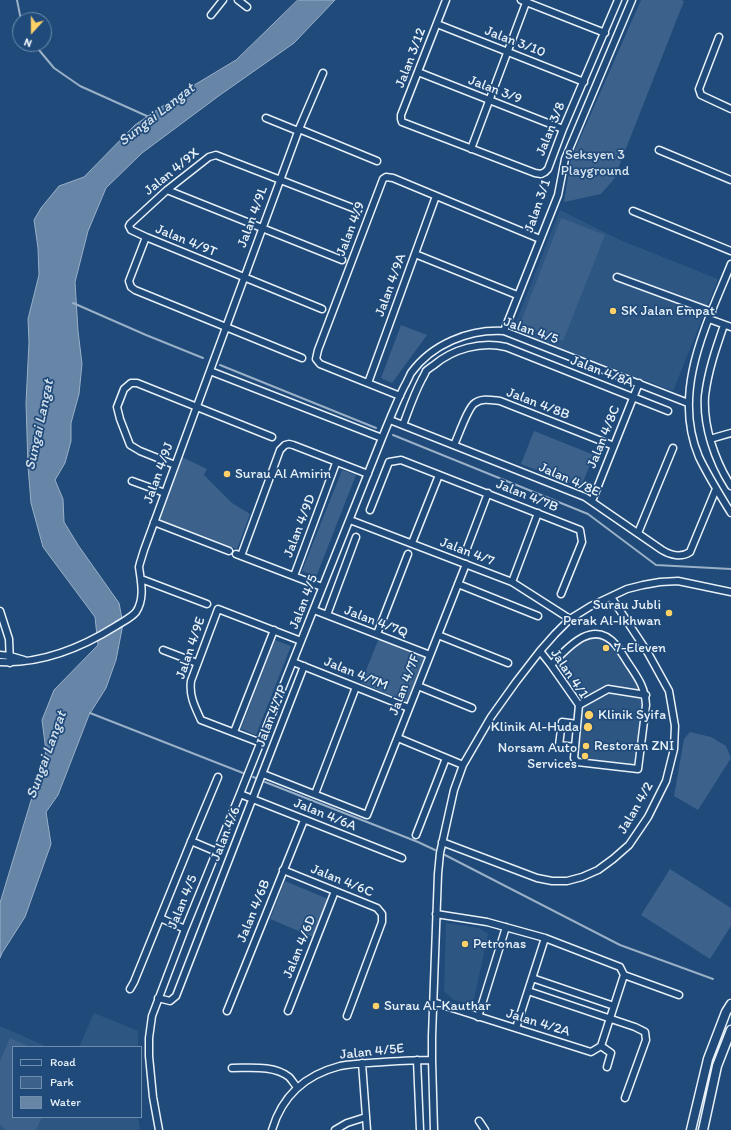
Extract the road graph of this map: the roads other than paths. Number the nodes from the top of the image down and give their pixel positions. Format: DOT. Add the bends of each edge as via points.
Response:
graph roads {
  1 [pos="223,0"];
  2 [pos="238,0"];
  3 [pos="446,0"];
  4 [pos="618,0"];
  5 [pos="632,0"];
  6 [pos="525,1"];
  7 [pos="247,7"];
  8 [pos="211,16"];
  9 [pos="437,24"];
  10 [pos="604,32"];
  11 [pos="719,37"];
  12 [pos="508,52"];
  13 [pos="418,72"];
  14 [pos="323,73"];
  15 [pos="584,82"];
  16 [pos="489,101"];
  17 [pos="731,109"];
  18 [pos="266,118"];
  19 [pos="405,124"];
  20 [pos="563,129"];
  21 [pos="298,130"];
  22 [pos="471,149"];
  23 [pos="659,150"];
  24 [pos="377,161"];
  25 [pos="280,179"];
  26 [pos="731,180"];
  27 [pos="167,190"];
  28 [pos="436,196"];
  29 [pos="358,210"];
  30 [pos="633,211"];
  31 [pos="262,228"];
  32 [pos="146,237"];
  33 [pos="540,239"];
  34 [pos="731,251"];
  35 [pos="415,254"];
  36 [pos="342,260"];
  37 [pos="731,264"];
  38 [pos="244,277"];
  39 [pos="617,278"];
  40 [pos="517,295"];
  41 [pos="322,309"];
  42 [pos="712,312"];
  43 [pos="709,319"];
  44 [pos="724,325"];
  45 [pos="226,327"];
  46 [pos="731,327"];
  47 [pos="504,331"];
  48 [pos="302,358"];
  49 [pos="208,373"];
  50 [pos="368,383"];
  51 [pos="638,383"];
  52 [pos="400,396"];
  53 [pos="633,397"];
  54 [pos="688,403"];
  55 [pos="196,407"];
  56 [pos="668,411"];
  57 [pos="390,420"];
  58 [pos="403,425"];
  59 [pos="731,433"];
  60 [pos="272,437"];
  61 [pos="382,438"];
  62 [pos="710,439"];
  63 [pos="454,445"];
  64 [pos="614,446"];
  65 [pos="673,448"];
  66 [pos="336,462"];
  67 [pos="175,465"];
  68 [pos="368,474"];
  69 [pos="440,475"];
  70 [pos="132,480"];
  71 [pos="731,486"];
  72 [pos="716,489"];
  73 [pos="165,493"];
  74 [pos="488,493"];
  75 [pos="592,501"];
  76 [pos="370,510"];
  77 [pos="538,513"];
  78 [pos="731,513"];
  79 [pos="350,520"];
  80 [pos="154,522"];
  81 [pos="638,533"];
  82 [pos="356,537"];
  83 [pos="412,543"];
  84 [pos="467,548"];
  85 [pos="229,551"];
  86 [pos="408,554"];
  87 [pos="466,564"];
  88 [pos="294,576"];
  89 [pos="141,579"];
  90 [pos="512,582"];
  91 [pos="458,584"];
  92 [pos="322,587"];
  93 [pos="731,592"];
  94 [pos="561,594"];
  95 [pos="611,596"];
  96 [pos="207,604"];
  97 [pos="0,610"];
  98 [pos="314,610"];
  99 [pos="327,616"];
  100 [pos="538,616"];
  101 [pos="570,619"];
  102 [pos="274,630"];
  103 [pos="377,634"];
  104 [pos="438,635"];
  105 [pos="302,641"];
  106 [pos="10,646"];
  107 [pos="163,650"];
  108 [pos="540,651"];
  109 [pos="0,654"];
  110 [pos="430,655"];
  111 [pos="10,659"];
  112 [pos="18,659"];
  113 [pos="27,661"];
  114 [pos="0,662"];
  115 [pos="293,662"];
  116 [pos="508,663"];
  117 [pos="197,664"];
  118 [pos="551,665"];
  119 [pos="304,666"];
  120 [pos="418,686"];
  121 [pos="356,687"];
  122 [pos="646,695"];
  123 [pos="579,705"];
  124 [pos="409,708"];
  125 [pos="472,708"];
  126 [pos="577,724"];
  127 [pos="234,732"];
  128 [pos="398,738"];
  129 [pos="261,743"];
  130 [pos="575,747"];
  131 [pos="446,758"];
  132 [pos="463,764"];
  133 [pos="263,774"];
  134 [pos="218,777"];
  135 [pos="240,794"];
  136 [pos="315,794"];
  137 [pos="253,799"];
  138 [pos="304,820"];
  139 [pos="416,835"];
  140 [pos="191,842"];
  141 [pos="442,842"];
  142 [pos="217,852"];
  143 [pos="402,858"];
  144 [pos="284,870"];
  145 [pos="336,891"];
  146 [pos="436,914"];
  147 [pos="160,918"];
  148 [pos="506,927"];
  149 [pos="185,929"];
  150 [pos="545,938"];
  151 [pos="624,975"];
  152 [pos="532,978"];
  153 [pos="130,989"];
  154 [pos="528,991"];
  155 [pos="679,995"];
  156 [pos="158,998"];
  157 [pos="433,1002"];
  158 [pos="731,1004"];
  159 [pos="614,1006"];
  160 [pos="227,1011"];
  161 [pos="288,1011"];
  162 [pos="347,1016"];
  163 [pos="478,1017"];
  164 [pos="610,1018"];
  165 [pos="516,1028"];
  166 [pos="731,1030"];
  167 [pos="601,1046"];
  168 [pos="417,1060"];
  169 [pos="432,1060"];
  170 [pos="362,1063"];
  171 [pos="608,1067"];
  172 [pos="232,1068"];
  173 [pos="297,1087"];
  174 [pos="625,1098"];
  175 [pos="366,1117"];
  176 [pos="479,1121"];
  177 [pos="159,1130"];
  178 [pos="272,1130"];
  179 [pos="335,1130"];
  180 [pos="367,1130"];
  181 [pos="420,1130"];
  182 [pos="434,1130"];
  183 [pos="485,1130"];
  184 [pos="691,1130"];
  185 [pos="703,1130"];
  1 -- 8 [label="street"];
  2 -- 7 [label="street"];
  3 -- 9 [label="street, Jalan 3/12"];
  4 -- 10 [label="street, Jalan 3/8"];
  5 -- 33 [label="street, Jalan 3/1" via="565,159 558,195"];
  6 -- 10 [label="street"];
  6 -- 12 [label="street"];
  9 -- 12 [label="street, Jalan 3/10"];
  9 -- 13 [label="street, Jalan 3/12"];
  10 -- 15 [label="street, Jalan 3/8"];
  11 -- 17 [label="street" via="699,89 701,95"];
  12 -- 15 [label="street, Jalan 3/10"];
  12 -- 16 [label="street"];
  13 -- 16 [label="street, Jalan 3/9"];
  13 -- 19 [label="street, Jalan 3/12" via="401,115"];
  14 -- 21 [label="street, Jalan 4/9L"];
  15 -- 20 [label="street, Jalan 3/8"];
  16 -- 20 [label="street, Jalan 3/9"];
  16 -- 22 [label="street"];
  18 -- 21 [label="street"];
  19 -- 22 [label="street, Jalan 3/8"];
  20 -- 22 [label="street, Jalan 3/8" via="548,169 541,174"];
  21 -- 24 [label="street"];
  21 -- 25 [label="street, Jalan 4/9L"];
  23 -- 26 [label="street"];
  25 -- 27 [label="street, Jalan 4/9X" via="216,155 209,157"];
  25 -- 29 [label="street"];
  25 -- 31 [label="street, Jalan 4/9L"];
  27 -- 31 [label="street"];
  27 -- 32 [label="street, Jalan 4/9X" via="129,226 131,230"];
  28 -- 33 [label="street, Jalan 4/9"];
  28 -- 35 [label="street, Jalan 4/9A"];
  28 -- 50 [label="street, Jalan 4/9" via="393,178 383,179 318,350 316,359 320,364"];
  30 -- 34 [label="street"];
  31 -- 36 [label="street"];
  31 -- 38 [label="street, Jalan 4/9L"];
  32 -- 38 [label="street, Jalan 4/9T"];
  32 -- 45 [label="street, Jalan 4/9T" via="129,281 131,287"];
  33 -- 40 [label="street, Jalan 3/1"];
  35 -- 40 [label="street"];
  35 -- 50 [label="street, Jalan 4/9A"];
  37 -- 42 [label="street"];
  38 -- 41 [label="street, Jalan 4/9T"];
  38 -- 45 [label="street, Jalan 4/9L"];
  39 -- 42 [label="street"];
  40 -- 47 [label="street, Jalan 3/1"];
  42 -- 43 [label="street"];
  43 -- 44 [label="street"];
  43 -- 54 [label="street" via="693,365"];
  44 -- 46 [label="street"];
  44 -- 62 [label="street" via="714,352 705,397"];
  45 -- 48 [label="street"];
  45 -- 49 [label="street, Jalan 4/9L"];
  47 -- 51 [label="street, Jalan 4/5"];
  47 -- 52 [label="street, Jalan 4/5" via="473,333 442,346 414,370"];
  49 -- 55 [label="street, Jalan 4/9J"];
  49 -- 61 [label="street"];
  50 -- 52 [label="street, Jalan 4/9"];
  51 -- 53 [label="street, Jalan 4/8C"];
  51 -- 54 [label="street, Jalan 4/5"];
  52 -- 57 [label="street, Jalan 4/5"];
  53 -- 56 [label="street, Jalan 4/8A"];
  53 -- 58 [label="street, Jalan 4/8A" via="506,347 476,346 449,355 426,371"];
  53 -- 64 [label="street, Jalan 4/8C"];
  54 -- 72 [label="street" via="689,418 699,456"];
  55 -- 60 [label="street"];
  55 -- 67 [label="street, Jalan 4/9J"];
  55 -- 67 [label="street" via="137,383 131,383 124,389 117,407 130,445"];
  57 -- 58 [label="street, Jalan 4/8E"];
  57 -- 61 [label="street, Jalan 4/5"];
  58 -- 63 [label="street, Jalan 4/8E"];
  59 -- 62 [label="street"];
  61 -- 68 [label="street, Jalan 4/5"];
  62 -- 71 [label="street" via="719,466"];
  63 -- 64 [label="street, Jalan 4/8B" via="474,403 486,399 500,401"];
  63 -- 75 [label="street, Jalan 4/8E"];
  64 -- 75 [label="street, Jalan 4/8C"];
  65 -- 81 [label="street"];
  66 -- 68 [label="street"];
  66 -- 88 [label="street, Jalan 4/9D"];
  66 -- 88 [label="street" via="293,445 285,445 280,450 238,555"];
  67 -- 73 [label="street, Jalan 4/9J"];
  68 -- 79 [label="street, Jalan 4/5"];
  69 -- 74 [label="street, Jalan 4/7B"];
  69 -- 76 [label="street, Jalan 4/7B" via="401,460 389,462"];
  69 -- 83 [label="street"];
  70 -- 73 [label="street"];
  72 -- 78 [label="street"];
  72 -- 81 [label="street, Jalan 4/8E" via="690,552 673,555 667,553"];
  73 -- 80 [label="street, Jalan 4/9J"];
  74 -- 77 [label="street, Jalan 4/7B"];
  74 -- 84 [label="street"];
  75 -- 81 [label="street, Jalan 4/8E"];
  77 -- 90 [label="street"];
  77 -- 94 [label="street, Jalan 4/7B" via="580,530 582,542"];
  79 -- 83 [label="street, Jalan 4/7"];
  79 -- 92 [label="street, Jalan 4/5"];
  80 -- 85 [label="street"];
  80 -- 89 [label="street, Jalan 4/9J" via="140,562"];
  82 -- 99 [label="street"];
  83 -- 87 [label="street, Jalan 4/7"];
  86 -- 103 [label="street"];
  87 -- 90 [label="street, Jalan 4/7"];
  87 -- 91 [label="street, Jalan 4/7F"];
  88 -- 92 [label="street"];
  89 -- 96 [label="street"];
  89 -- 113 [label="street, Jalan 4/9J" via="139,605 130,617 76,648"];
  90 -- 101 [label="street, Jalan 4/7"];
  91 -- 100 [label="street"];
  91 -- 104 [label="street, Jalan 4/7F"];
  92 -- 98 [label="street, Jalan 4/5"];
  93 -- 95 [label="street" via="678,581 643,585"];
  95 -- 101 [label="street"];
  95 -- 141 [label="street, Jalan 4/2" via="669,691 675,726 674,749 666,781 648,817 629,845 598,870 567,881 552,881 537,878"];
  97 -- 106 [label="street"];
  98 -- 99 [label="street, Jalan 4/7Q"];
  98 -- 105 [label="street, Jalan 4/5"];
  99 -- 103 [label="street, Jalan 4/7Q"];
  101 -- 108 [label="street"];
  102 -- 105 [label="street, Jalan 4/9E"];
  102 -- 117 [label="street, Jalan 4/9E" via="218,609"];
  102 -- 127 [label="street"];
  103 -- 110 [label="street, Jalan 4/7Q"];
  104 -- 110 [label="street, Jalan 4/7F"];
  104 -- 116 [label="street"];
  105 -- 115 [label="street, Jalan 4/5"];
  106 -- 109 [label="street"];
  106 -- 111 [label="street"];
  106 -- 112 [label="street"];
  107 -- 117 [label="street"];
  108 -- 118 [label="street, Jalan 4/1"];
  108 -- 132 [label="street" via="491,717"];
  109 -- 111 [label="street"];
  110 -- 120 [label="street, Jalan 4/7F"];
  111 -- 112 [label="street"];
  111 -- 113 [label="street, Jalan 4/9J"];
  111 -- 114 [label="street"];
  112 -- 113 [label="street"];
  115 -- 119 [label="street, Jalan 4/7M"];
  115 -- 129 [label="street, Jalan 4/5"];
  117 -- 127 [label="street, Jalan 4/9E" via="190,689 201,720"];
  118 -- 122 [label="street" via="587,635 601,634 616,645"];
  118 -- 123 [label="street, Jalan 4/1"];
  119 -- 121 [label="street, Jalan 4/7M"];
  119 -- 133 [label="street, Jalan 4/7P"];
  120 -- 124 [label="street, Jalan 4/7F"];
  120 -- 125 [label="street"];
  121 -- 124 [label="street, Jalan 4/7M"];
  121 -- 136 [label="street"];
  122 -- 123 [label="street" via="608,689"];
  122 -- 130 [label="street, Jalan 4/1" via="638,769 577,762 574,758"];
  123 -- 126 [label="street, Jalan 4/1"];
  124 -- 128 [label="street, Jalan 4/7F"];
  126 -- 130 [label="street, Jalan 4/1"];
  126 -- 130 [label="street" via="562,722 560,745"];
  127 -- 129 [label="street, Jalan 4/9E"];
  128 -- 131 [label="street"];
  128 -- 136 [label="street, Jalan 4/7F" via="367,815"];
  129 -- 135 [label="street, Jalan 4/5"];
  131 -- 132 [label="street"];
  131 -- 139 [label="street"];
  132 -- 141 [label="street"];
  133 -- 136 [label="street"];
  133 -- 137 [label="street, Jalan 4/6"];
  134 -- 140 [label="street"];
  135 -- 137 [label="street, Jalan 4/6A"];
  135 -- 142 [label="street, Jalan 4/5"];
  137 -- 138 [label="street, Jalan 4/6A"];
  137 -- 156 [label="street, Jalan 4/6" via="176,996 170,1001"];
  138 -- 143 [label="street, Jalan 4/6A"];
  138 -- 144 [label="street, Jalan 4/6B"];
  140 -- 142 [label="street"];
  140 -- 147 [label="street"];
  141 -- 146 [label="street"];
  142 -- 149 [label="street, Jalan 4/5"];
  144 -- 145 [label="street, Jalan 4/6C"];
  144 -- 160 [label="street, Jalan 4/6B"];
  145 -- 161 [label="street, Jalan 4/6D"];
  145 -- 162 [label="street, Jalan 4/6C" via="377,908 382,914 382,922"];
  146 -- 148 [label="street"];
  146 -- 157 [label="street"];
  147 -- 149 [label="street"];
  147 -- 153 [label="street"];
  148 -- 150 [label="street"];
  148 -- 163 [label="street"];
  149 -- 156 [label="street, Jalan 4/5"];
  150 -- 151 [label="street" via="620,967"];
  150 -- 152 [label="street"];
  151 -- 155 [label="street"];
  151 -- 159 [label="street"];
  152 -- 154 [label="street"];
  152 -- 159 [label="street"];
  154 -- 164 [label="street"];
  154 -- 165 [label="street"];
  156 -- 177 [label="street, Jalan 4/5" via="149,1038 153,1097"];
  157 -- 163 [label="street, Jalan 4/2A"];
  157 -- 169 [label="street"];
  158 -- 184 [label="main road" via="708,1059"];
  159 -- 164 [label="street"];
  163 -- 165 [label="street, Jalan 4/2A"];
  164 -- 167 [label="street"];
  164 -- 174 [label="street" via="645,1032 646,1040"];
  165 -- 167 [label="street, Jalan 4/2A" via="590,1052"];
  166 -- 185 [label="main road" via="717,1066"];
  167 -- 171 [label="street" via="611,1053"];
  168 -- 169 [label="street, Jalan 4/5E"];
  168 -- 170 [label="street, Jalan 4/5E"];
  168 -- 181 [label="street"];
  169 -- 182 [label="street"];
  170 -- 173 [label="street, Jalan 4/5E" via="340,1066 320,1073"];
  170 -- 175 [label="street"];
  172 -- 173 [label="street" via="274,1070 288,1077"];
  173 -- 178 [label="street, Jalan 4/5E" via="285,1100"];
  175 -- 179 [label="street"];
  175 -- 180 [label="street"];
  176 -- 183 [label="street"];
}
